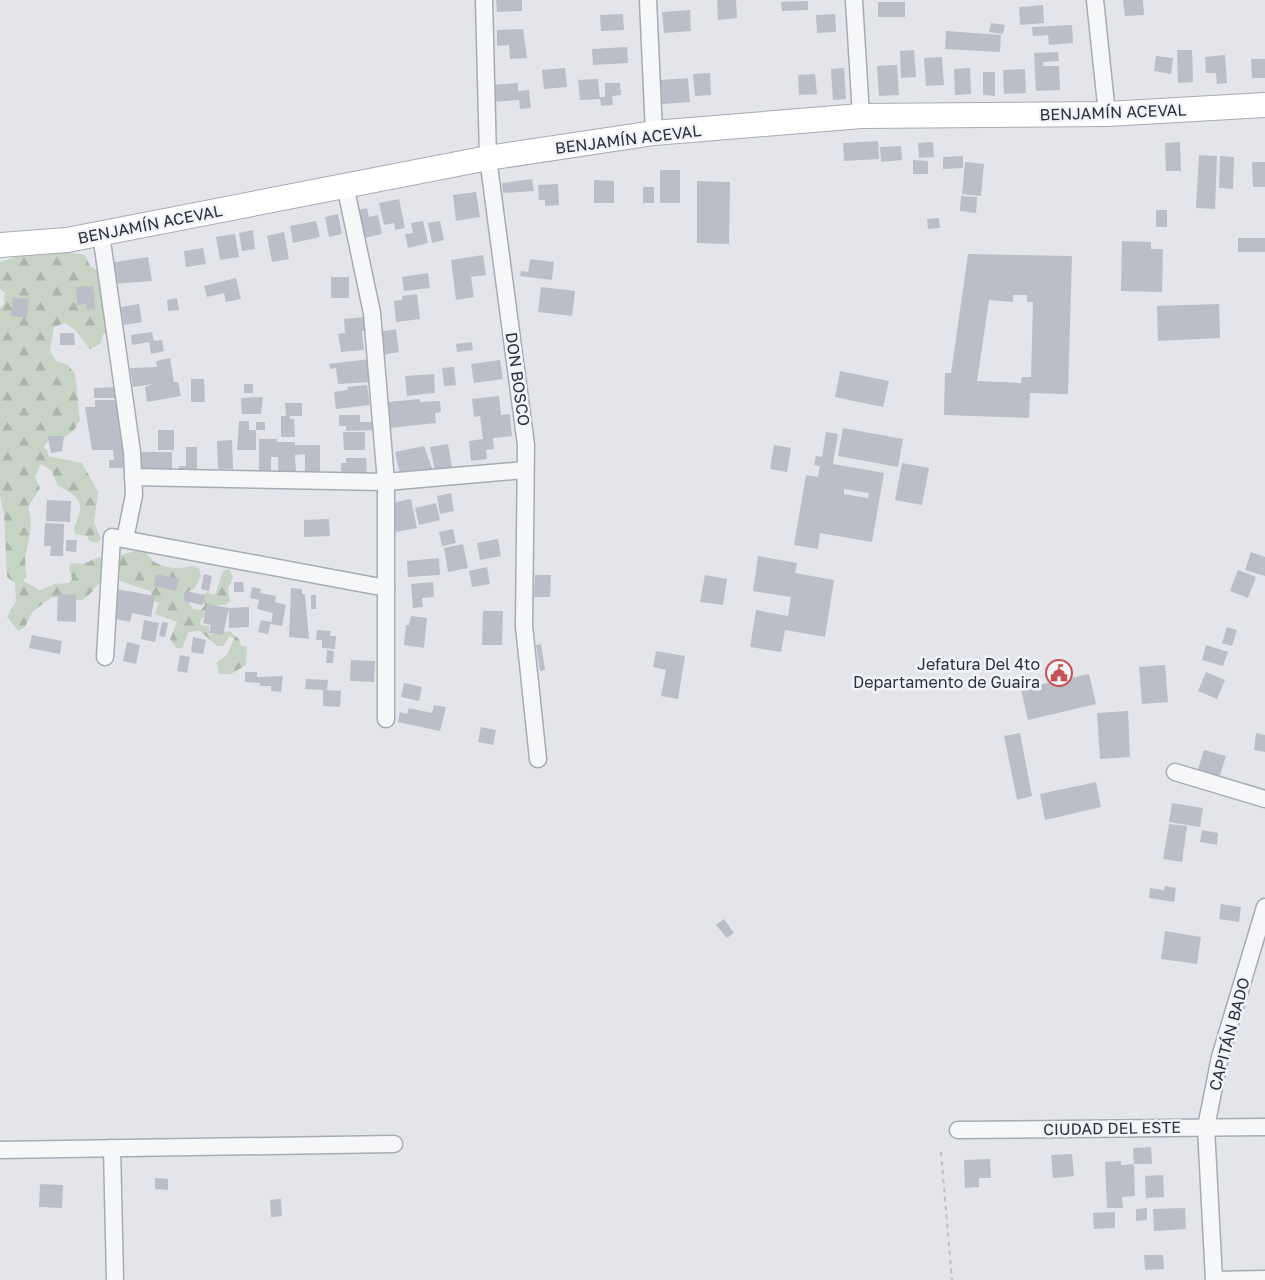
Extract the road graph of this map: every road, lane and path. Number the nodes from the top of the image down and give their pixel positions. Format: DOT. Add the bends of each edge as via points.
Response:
graph roads {
  1 [pos="484,0"];
  2 [pos="648,0"];
  3 [pos="854,0"];
  4 [pos="1095,0"];
  5 [pos="1265,105"];
  6 [pos="1107,114"];
  7 [pos="861,116"];
  8 [pos="654,133"];
  9 [pos="488,158"];
  10 [pos="345,185"];
  11 [pos="101,234"];
  12 [pos="0,245"];
  13 [pos="525,470"];
  14 [pos="133,477"];
  15 [pos="386,482"];
  16 [pos="125,539"];
  17 [pos="386,588"];
  18 [pos="105,657"];
  19 [pos="386,719"];
  20 [pos="538,759"];
  21 [pos="1175,772"];
  22 [pos="1265,799"];
  23 [pos="1265,907"];
  24 [pos="1206,1127"];
  25 [pos="1265,1127"];
  26 [pos="958,1130"];
  27 [pos="394,1144"];
  28 [pos="112,1149"];
  29 [pos="0,1150"];
  30 [pos="941,1152"];
  31 [pos="1265,1279"];
  32 [pos="115,1280"];
  33 [pos="952,1280"];
  1 -- 9 [label="street, DON BOSCO"];
  2 -- 8 [label="street"];
  3 -- 7 [label="street"];
  4 -- 6 [label="street"];
  5 -- 6 [label="street, BENJAMÍN ACEVAL"];
  6 -- 7 [label="street, BENJAMÍN ACEVAL"];
  7 -- 8 [label="street, BENJAMÍN ACEVAL"];
  8 -- 9 [label="street, BENJAMÍN ACEVAL"];
  9 -- 10 [label="street, BENJAMÍN ACEVAL"];
  9 -- 13 [label="street, DON BOSCO" via="526,445"];
  10 -- 11 [label="street, BENJAMÍN ACEVAL"];
  10 -- 15 [label="street" via="372,313"];
  11 -- 12 [label="street, BENJAMÍN ACEVAL"];
  11 -- 14 [label="street"];
  13 -- 15 [label="street"];
  13 -- 20 [label="street, DON BOSCO" via="525,626"];
  14 -- 15 [label="street"];
  14 -- 16 [label="street" via="134,495"];
  15 -- 17 [label="street"];
  16 -- 17 [label="street"];
  16 -- 18 [label="street" via="112,537"];
  17 -- 19 [label="street"];
  21 -- 22 [label="street"];
  23 -- 24 [label="street, CAPITÁN BADO" via="1220,1057"];
  24 -- 25 [label="street, CIUDAD DEL ESTE"];
  24 -- 26 [label="street, CIUDAD DEL ESTE"];
  24 -- 31 [label="street, CAPITÁN BADO" via="1214,1280"];
  27 -- 28 [label="street"];
  28 -- 29 [label="street"];
  28 -- 32 [label="street"];
  30 -- 33 [label="path"];
}
